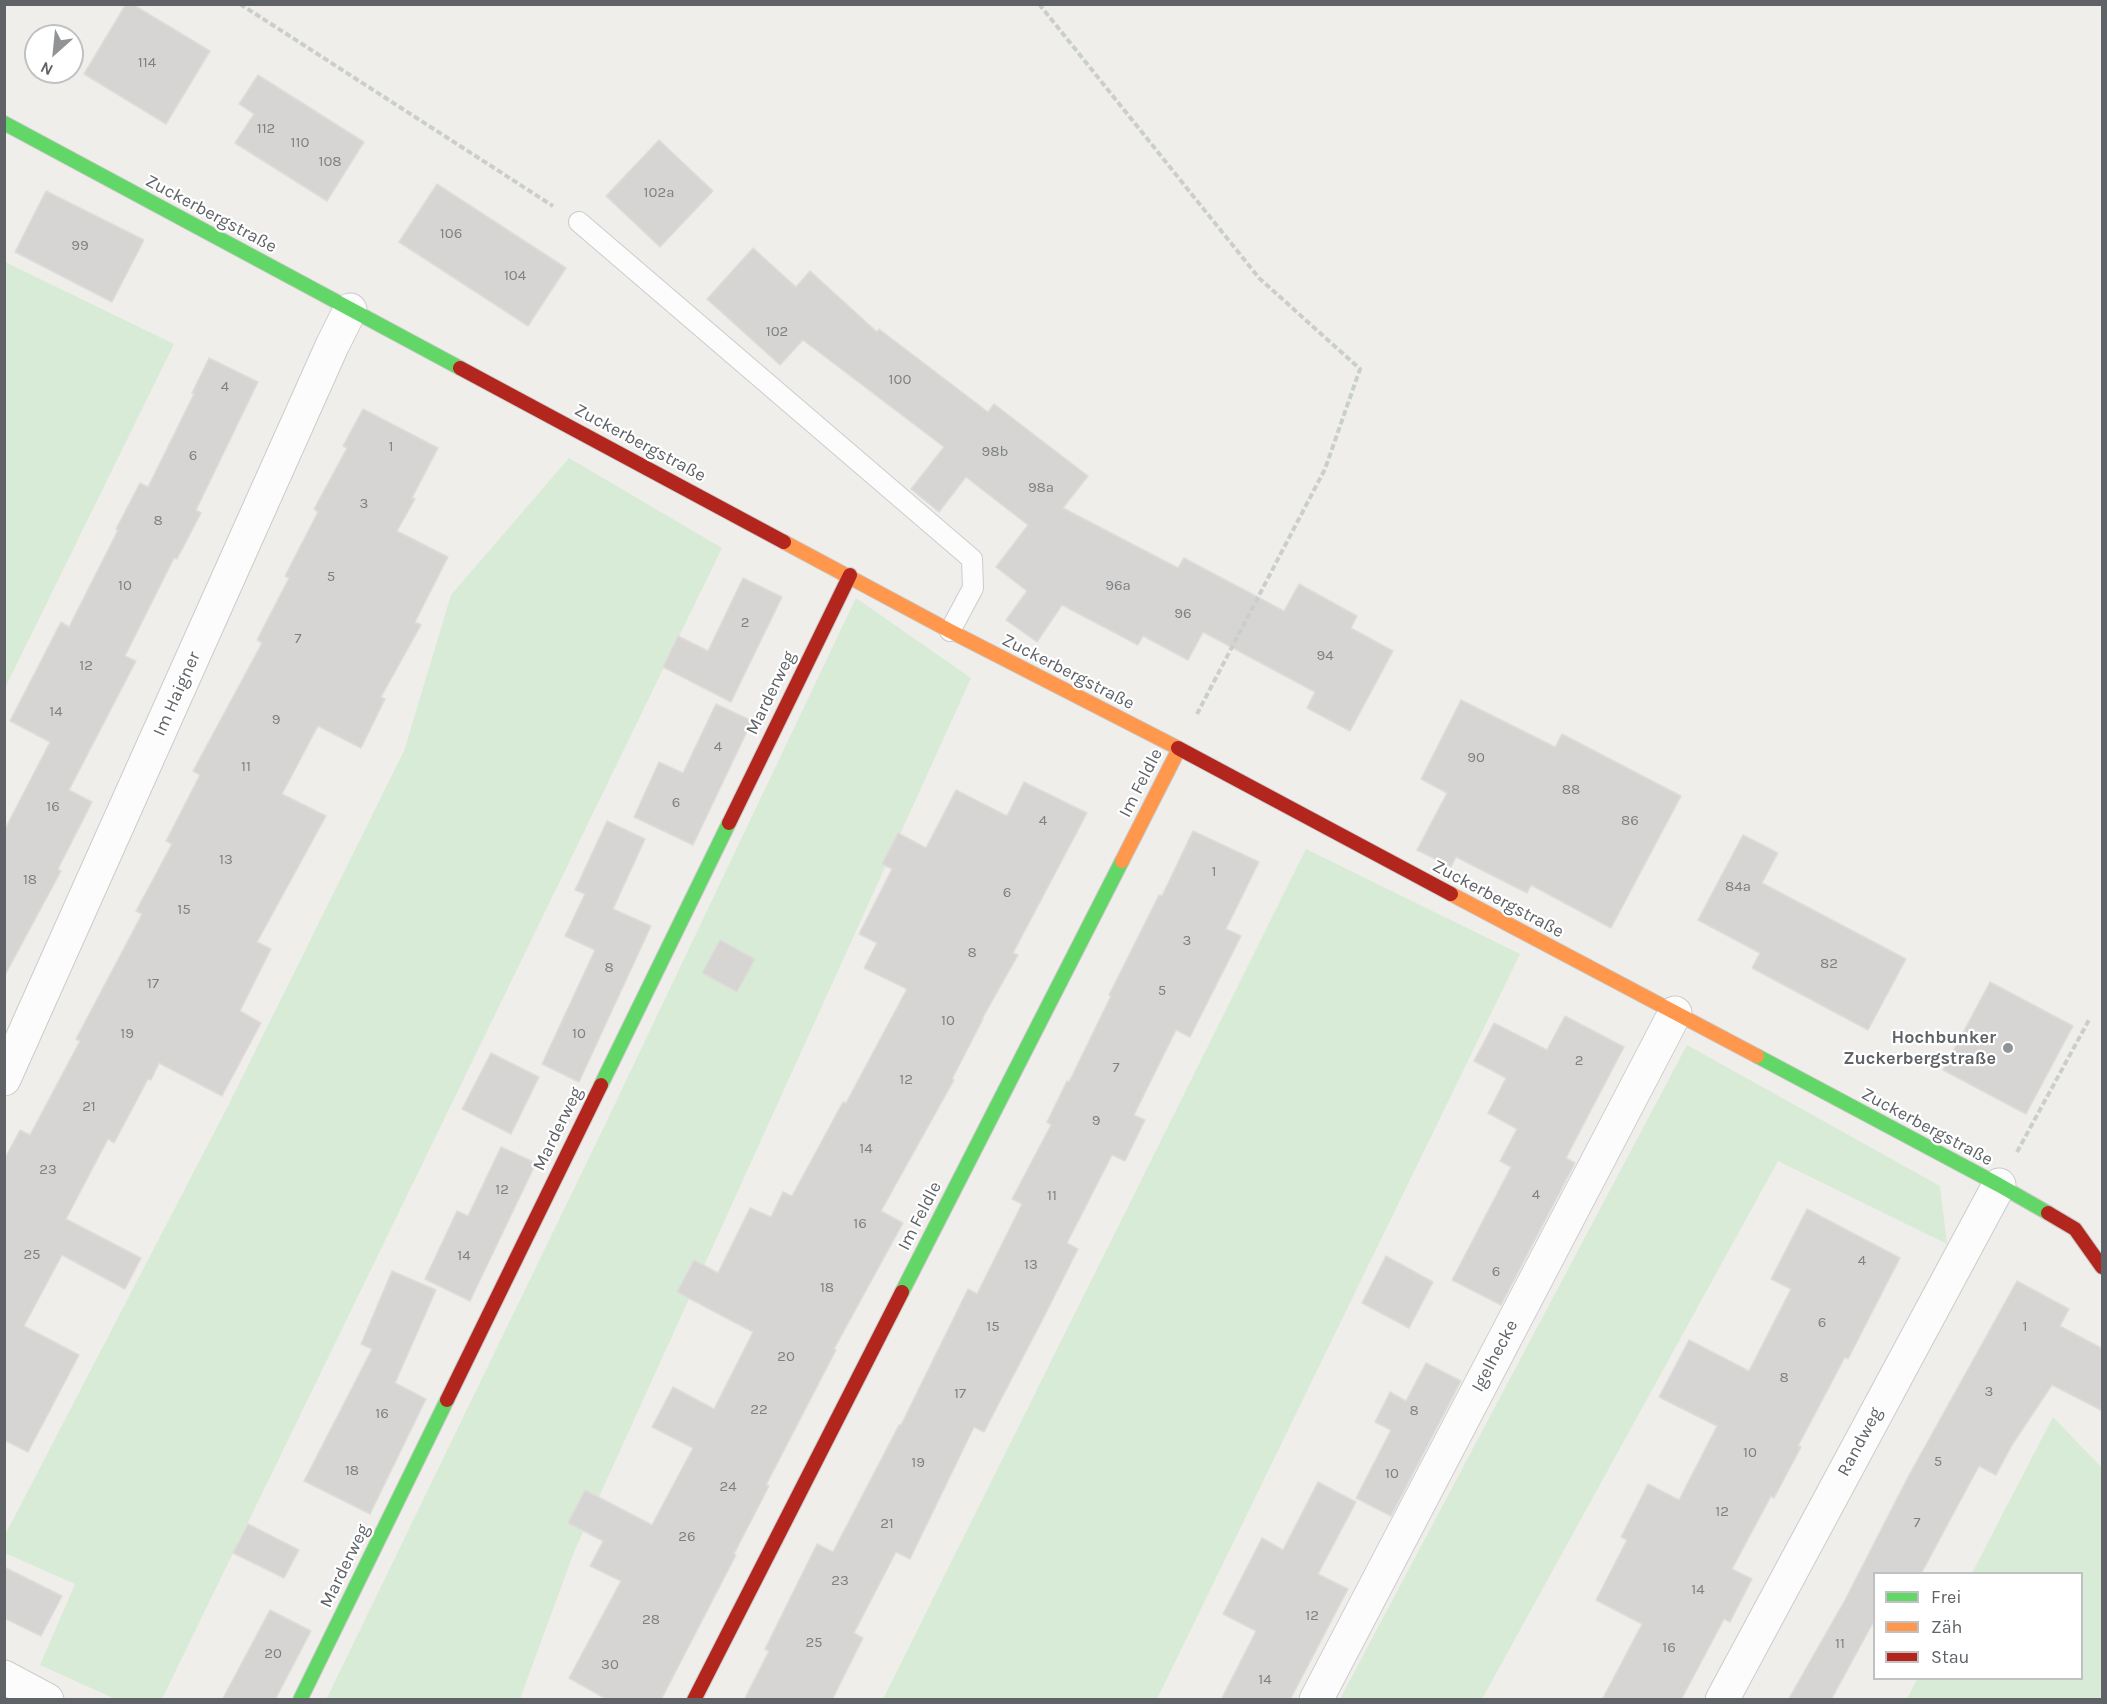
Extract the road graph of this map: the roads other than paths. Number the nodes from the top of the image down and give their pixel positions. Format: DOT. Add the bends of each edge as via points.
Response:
graph roads {
  1 [pos="4,123"];
  2 [pos="579,222"];
  3 [pos="350,310"];
  4 [pos="850,575"];
  5 [pos="950,631"];
  6 [pos="1179,750"];
  7 [pos="1674,1013"];
  8 [pos="4,1079"];
  9 [pos="1999,1185"];
  10 [pos="2103,1266"];
  11 [pos="4,1677"];
  12 [pos="47,1700"];
  13 [pos="300,1700"];
  14 [pos="694,1700"];
  15 [pos="1316,1700"];
  16 [pos="1722,1700"];
  1 -- 3 [label="street, Zuckerbergstraße"];
  2 -- 5 [label="lane" via="972,559 973,588"];
  3 -- 4 [label="street, Zuckerbergstraße"];
  3 -- 8 [label="street, Im Haigner"];
  4 -- 5 [label="street, Zuckerbergstraße"];
  4 -- 13 [label="street, Marderweg"];
  5 -- 6 [label="street, Zuckerbergstraße"];
  6 -- 7 [label="street, Zuckerbergstraße"];
  6 -- 14 [label="street, Im Feldle"];
  7 -- 9 [label="street, Zuckerbergstraße"];
  7 -- 15 [label="street, Igelhecke"];
  9 -- 10 [label="street, Zuckerbergstraße" via="2075,1229"];
  9 -- 16 [label="street, Randweg"];
  11 -- 12 [label="street"];
}
